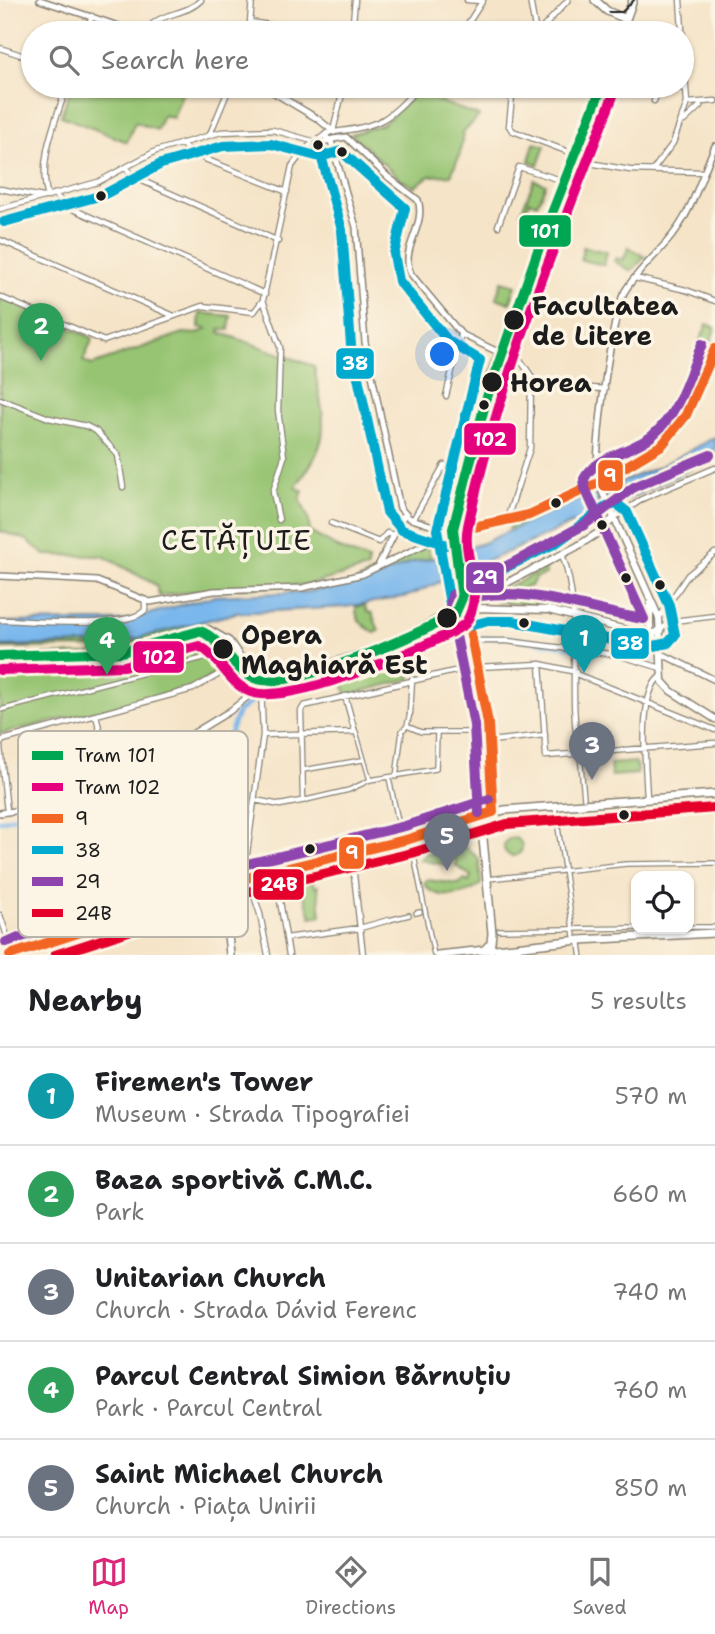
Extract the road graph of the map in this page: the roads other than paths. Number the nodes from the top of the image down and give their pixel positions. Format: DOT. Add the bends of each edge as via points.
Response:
graph roads {
  1 [pos="40,0"];
  2 [pos="201,0"];
  3 [pos="252,0"];
  4 [pos="355,0"];
  5 [pos="467,0"];
  6 [pos="530,0"];
  7 [pos="569,0"];
  8 [pos="596,0"];
  9 [pos="633,0"];
  10 [pos="680,0"];
  11 [pos="482,1"];
  12 [pos="93,16"];
  13 [pos="626,19"];
  14 [pos="91,21"];
  15 [pos="107,21"];
  16 [pos="156,21"];
  17 [pos="250,21"];
  18 [pos="353,21"];
  19 [pos="470,21"];
  20 [pos="534,21"];
  21 [pos="549,21"];
  22 [pos="681,21"];
  23 [pos="0,48"];
  24 [pos="21,55"];
  25 [pos="64,98"];
  26 [pos="225,98"];
  27 [pos="283,98"];
  28 [pos="341,98"];
  29 [pos="408,98"];
  30 [pos="512,98"];
  31 [pos="596,98"];
  32 [pos="655,98"];
  33 [pos="687,98"];
  34 [pos="654,101"];
  35 [pos="715,101"];
  36 [pos="687,103"];
  37 [pos="704,103"];
  38 [pos="681,124"];
  39 [pos="210,134"];
  40 [pos="332,135"];
  41 [pos="316,142"];
  42 [pos="180,143"];
  43 [pos="715,146"];
  44 [pos="573,157"];
  45 [pos="125,168"];
  46 [pos="653,170"];
  47 [pos="702,172"];
  48 [pos="564,181"];
  49 [pos="0,189"];
  50 [pos="287,192"];
  51 [pos="54,194"];
  52 [pos="46,197"];
  53 [pos="0,209"];
  54 [pos="498,226"];
  55 [pos="0,240"];
  56 [pos="278,241"];
  57 [pos="635,278"];
  58 [pos="0,297"];
  59 [pos="264,297"];
  60 [pos="715,301"];
  61 [pos="254,312"];
  62 [pos="266,314"];
  63 [pos="174,317"];
  64 [pos="461,334"];
  65 [pos="715,349"];
  66 [pos="502,353"];
  67 [pos="531,377"];
  68 [pos="606,389"];
  69 [pos="446,396"];
  70 [pos="0,398"];
  71 [pos="468,468"];
  72 [pos="715,468"];
  73 [pos="599,485"];
  74 [pos="123,487"];
  75 [pos="404,514"];
  76 [pos="614,518"];
  77 [pos="279,520"];
  78 [pos="413,520"];
  79 [pos="331,523"];
  80 [pos="506,523"];
  81 [pos="433,526"];
  82 [pos="451,532"];
  83 [pos="393,535"];
  84 [pos="433,539"];
  85 [pos="562,554"];
  86 [pos="715,554"];
  87 [pos="379,564"];
  88 [pos="0,576"];
  89 [pos="649,596"];
  90 [pos="145,601"];
  91 [pos="464,603"];
  92 [pos="465,613"];
  93 [pos="575,616"];
  94 [pos="715,616"];
  95 [pos="659,618"];
  96 [pos="0,620"];
  97 [pos="661,630"];
  98 [pos="404,636"];
  99 [pos="653,636"];
  100 [pos="470,641"];
  101 [pos="575,649"];
  102 [pos="662,652"];
  103 [pos="0,654"];
  104 [pos="215,655"];
  105 [pos="239,663"];
  106 [pos="540,664"];
  107 [pos="476,667"];
  108 [pos="661,668"];
  109 [pos="576,673"];
  110 [pos="661,676"];
  111 [pos="412,679"];
  112 [pos="715,680"];
  113 [pos="261,686"];
  114 [pos="345,696"];
  115 [pos="648,703"];
  116 [pos="0,710"];
  117 [pos="409,714"];
  118 [pos="96,715"];
  119 [pos="715,719"];
  120 [pos="407,726"];
  121 [pos="715,730"];
  122 [pos="43,731"];
  123 [pos="100,731"];
  124 [pos="197,731"];
  125 [pos="355,732"];
  126 [pos="437,732"];
  127 [pos="489,732"];
  128 [pos="302,734"];
  129 [pos="263,735"];
  130 [pos="545,735"];
  131 [pos="18,739"];
  132 [pos="490,741"];
  133 [pos="715,743"];
  134 [pos="0,744"];
  135 [pos="645,748"];
  136 [pos="579,752"];
  137 [pos="362,760"];
  138 [pos="303,771"];
  139 [pos="396,777"];
  140 [pos="389,778"];
  141 [pos="370,780"];
  142 [pos="715,794"];
  143 [pos="584,798"];
  144 [pos="647,798"];
  145 [pos="255,800"];
  146 [pos="305,800"];
  147 [pos="555,805"];
  148 [pos="18,809"];
  149 [pos="7,811"];
  150 [pos="493,812"];
  151 [pos="0,813"];
  152 [pos="481,818"];
  153 [pos="407,838"];
  154 [pos="248,850"];
  155 [pos="348,853"];
  156 [pos="715,863"];
  157 [pos="564,869"];
  158 [pos="275,870"];
  159 [pos="248,877"];
  160 [pos="488,879"];
  161 [pos="248,880"];
  162 [pos="0,915"];
  163 [pos="409,915"];
  164 [pos="389,920"];
  165 [pos="694,927"];
  166 [pos="715,927"];
  167 [pos="360,928"];
  168 [pos="631,928"];
  169 [pos="573,929"];
  170 [pos="499,930"];
  171 [pos="715,933"];
  172 [pos="67,937"];
  173 [pos="228,937"];
  174 [pos="286,938"];
  175 [pos="576,938"];
  176 [pos="485,949"];
  177 [pos="12,955"];
  178 [pos="230,955"];
  179 [pos="268,955"];
  180 [pos="289,955"];
  181 [pos="363,955"];
  182 [pos="436,955"];
  183 [pos="581,955"];
  1 -- 12 [label="street"];
  2 -- 16 [label="street" via="191,10"];
  3 -- 17 [label="street"];
  4 -- 18 [label="street"];
  5 -- 11 [label="street"];
  6 -- 20 [label="street"];
  7 -- 21 [label="street"];
  8 -- 13 [label="main road"];
  9 -- 13 [label="main road"];
  10 -- 22 [label="street"];
  11 -- 19 [label="street"];
  12 -- 14 [label="street"];
  12 -- 15 [label="street"];
  23 -- 24 [label="street"];
  25 -- 52 [label="street" via="47,155"];
  26 -- 39 [label="street"];
  27 -- 40 [label="street" via="321,121"];
  28 -- 40 [label="street"];
  29 -- 40 [label="street" via="381,123"];
  30 -- 44 [label="street" via="509,126 513,131"];
  31 -- 44 [label="main road"];
  32 -- 34 [label="street"];
  33 -- 36 [label="street"];
  35 -- 37 [label="street"];
  36 -- 37 [label="street"];
  36 -- 38 [label="street"];
  37 -- 38 [label="street"];
  38 -- 46 [label="street"];
  39 -- 41 [label="street" via="273,130"];
  39 -- 42 [label="street"];
  40 -- 41 [label="street"];
  40 -- 64 [label="street" via="349,139 418,200 421,214 408,269"];
  40 -- 75 [label="street" via="356,227 365,342"];
  41 -- 50 [label="street" via="296,160"];
  42 -- 45 [label="street"];
  42 -- 50 [label="street" via="190,153"];
  43 -- 47 [label="street"];
  44 -- 46 [label="street" via="630,170"];
  44 -- 48 [label="main road"];
  45 -- 51 [label="street" via="97,182"];
  45 -- 56 [label="street"];
  46 -- 47 [label="street"];
  47 -- 57 [label="street" via="680,226"];
  48 -- 54 [label="street" via="519,167"];
  48 -- 66 [label="main road" via="520,303 518,322"];
  49 -- 52 [label="street"];
  50 -- 56 [label="street"];
  51 -- 52 [label="street"];
  51 -- 59 [label="street" via="68,207"];
  52 -- 53 [label="street"];
  55 -- 63 [label="street"];
  56 -- 59 [label="street"];
  57 -- 60 [label="street"];
  57 -- 68 [label="street" via="621,299 616,318"];
  58 -- 63 [label="street" via="101,341"];
  59 -- 61 [label="street"];
  59 -- 62 [label="street"];
  61 -- 62 [label="street"];
  61 -- 63 [label="street" via="209,306"];
  62 -- 77 [label="street" via="280,347 278,410 284,457 273,492"];
  64 -- 66 [label="street"];
  64 -- 69 [label="street"];
  65 -- 73 [label="main road" via="670,439"];
  66 -- 67 [label="street" via="514,351"];
  66 -- 71 [label="main road"];
  67 -- 68 [label="street" via="547,386"];
  67 -- 80 [label="street" via="530,448"];
  68 -- 73 [label="street" via="596,460"];
  70 -- 74 [label="street" via="96,431 118,456"];
  71 -- 78 [label="street" via="444,465"];
  71 -- 82 [label="main road"];
  72 -- 76 [label="street" via="644,498"];
  73 -- 76 [label="main road"];
  73 -- 80 [label="main road"];
  75 -- 78 [label="street"];
  75 -- 83 [label="street"];
  76 -- 85 [label="main road"];
  76 -- 89 [label="main road"];
  78 -- 81 [label="street"];
  79 -- 83 [label="street" via="379,542 387,533"];
  80 -- 82 [label="main road"];
  81 -- 82 [label="street"];
  81 -- 84 [label="street"];
  82 -- 84 [label="street"];
  82 -- 91 [label="main road"];
  83 -- 87 [label="street"];
  84 -- 87 [label="street"];
  85 -- 91 [label="main road"];
  85 -- 93 [label="street"];
  86 -- 95 [label="street" via="688,575"];
  87 -- 90 [label="street" via="357,576 310,587 214,591"];
  88 -- 90 [label="street" via="97,581"];
  89 -- 95 [label="main road"];
  89 -- 99 [label="main road"];
  90 -- 96 [label="street" via="141,614 127,619"];
  91 -- 92 [label="main road"];
  91 -- 98 [label="main road"];
  92 -- 93 [label="main road" via="480,607 527,608"];
  92 -- 98 [label="main road" via="428,631"];
  92 -- 100 [label="main road"];
  93 -- 99 [label="main road"];
  93 -- 101 [label="street"];
  94 -- 97 [label="street" via="673,621"];
  95 -- 97 [label="main road"];
  97 -- 99 [label="main road"];
  97 -- 102 [label="main road"];
  98 -- 113 [label="main road"];
  99 -- 102 [label="main road"];
  100 -- 101 [label="street"];
  100 -- 107 [label="main road"];
  101 -- 108 [label="street" via="624,656"];
  101 -- 109 [label="street"];
  102 -- 108 [label="main road"];
  102 -- 112 [label="street"];
  103 -- 113 [label="main road" via="119,651 201,629 213,630 228,640"];
  104 -- 116 [label="street"];
  105 -- 118 [label="street" via="194,689"];
  106 -- 107 [label="street"];
  106 -- 109 [label="street"];
  106 -- 130 [label="street"];
  107 -- 111 [label="street"];
  107 -- 127 [label="main road"];
  108 -- 110 [label="main road"];
  109 -- 115 [label="street"];
  109 -- 136 [label="street" via="574,717"];
  110 -- 115 [label="street"];
  110 -- 119 [label="main road" via="668,689"];
  111 -- 114 [label="street"];
  111 -- 117 [label="street"];
  113 -- 124 [label="street"];
  113 -- 129 [label="street"];
  114 -- 125 [label="street"];
  114 -- 128 [label="street" via="304,706"];
  115 -- 121 [label="street"];
  115 -- 135 [label="street"];
  117 -- 120 [label="street"];
  118 -- 122 [label="street"];
  118 -- 123 [label="street"];
  120 -- 126 [label="street"];
  120 -- 139 [label="street" via="402,730"];
  125 -- 128 [label="street"];
  125 -- 137 [label="street"];
  126 -- 127 [label="street"];
  126 -- 139 [label="street" via="437,768"];
  127 -- 132 [label="main road"];
  128 -- 129 [label="street"];
  128 -- 138 [label="street"];
  129 -- 145 [label="street"];
  130 -- 132 [label="street"];
  130 -- 136 [label="street" via="546,755"];
  131 -- 134 [label="street"];
  132 -- 150 [label="main road"];
  133 -- 135 [label="street"];
  134 -- 149 [label="street"];
  135 -- 136 [label="street"];
  135 -- 144 [label="street"];
  136 -- 143 [label="street"];
  137 -- 138 [label="street"];
  137 -- 141 [label="street"];
  138 -- 146 [label="street"];
  139 -- 140 [label="street"];
  140 -- 141 [label="street"];
  140 -- 153 [label="street"];
  141 -- 146 [label="street"];
  142 -- 144 [label="main road"];
  144 -- 147 [label="main road"];
  145 -- 146 [label="street" via="280,805"];
  145 -- 154 [label="street"];
  147 -- 150 [label="main road"];
  147 -- 157 [label="street"];
  148 -- 149 [label="street"];
  149 -- 151 [label="street"];
  150 -- 152 [label="main road"];
  152 -- 153 [label="main road"];
  152 -- 160 [label="main road"];
  153 -- 155 [label="main road"];
  153 -- 182 [label="street"];
  155 -- 158 [label="main road"];
  155 -- 167 [label="street"];
  156 -- 157 [label="street"];
  157 -- 160 [label="street"];
  157 -- 169 [label="street"];
  158 -- 159 [label="main road"];
  158 -- 174 [label="street"];
  160 -- 176 [label="main road" via="492,938"];
  161 -- 179 [label="street"];
  162 -- 177 [label="street"];
  163 -- 164 [label="street"];
  164 -- 167 [label="street"];
  165 -- 166 [label="street"];
  167 -- 174 [label="street"];
  167 -- 181 [label="street"];
  168 -- 169 [label="street"];
  169 -- 170 [label="street"];
  169 -- 175 [label="street"];
  171 -- 175 [label="main road"];
  172 -- 177 [label="main road"];
  173 -- 178 [label="main road"];
  174 -- 180 [label="street"];
  175 -- 176 [label="main road"];
  175 -- 183 [label="street"];
  176 -- 182 [label="main road"];
}
